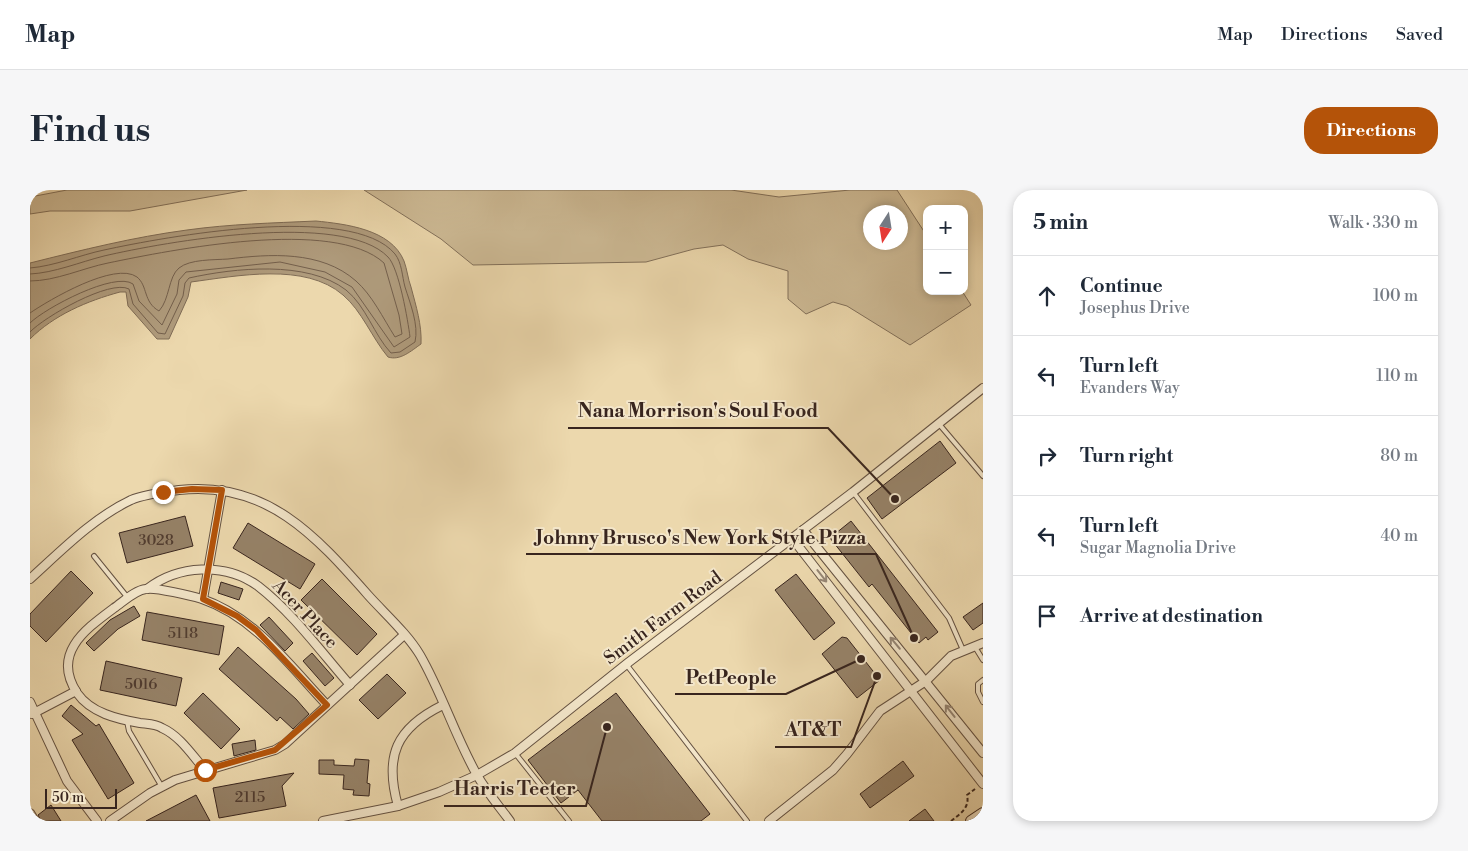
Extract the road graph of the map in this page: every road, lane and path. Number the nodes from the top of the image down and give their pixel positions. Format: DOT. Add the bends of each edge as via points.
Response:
graph roads {
  1 [pos="983,388"];
  2 [pos="938,424"];
  3 [pos="983,476"];
  4 [pos="222,490"];
  5 [pos="852,492"];
  6 [pos="803,530"];
  7 [pos="792,538"];
  8 [pos="94,556"];
  9 [pos="210,569"];
  10 [pos="30,579"];
  11 [pos="146,589"];
  12 [pos="128,598"];
  13 [pos="203,599"];
  14 [pos="404,635"];
  15 [pos="983,643"];
  16 [pos="974,646"];
  17 [pos="963,650"];
  18 [pos="983,660"];
  19 [pos="626,664"];
  20 [pos="983,680"];
  21 [pos="926,681"];
  22 [pos="350,685"];
  23 [pos="76,691"];
  24 [pos="911,691"];
  25 [pos="30,702"];
  26 [pos="983,702"];
  27 [pos="327,705"];
  28 [pos="443,705"];
  29 [pos="32,714"];
  30 [pos="127,720"];
  31 [pos="515,753"];
  32 [pos="983,753"];
  33 [pos="205,770"];
  34 [pos="478,775"];
  35 [pos="983,784"];
  36 [pos="162,787"];
  37 [pos="972,792"];
  38 [pos="398,806"];
  39 [pos="30,813"];
  40 [pos="983,813"];
  41 [pos="34,821"];
  42 [pos="97,821"];
  43 [pos="110,821"];
  44 [pos="323,821"];
  45 [pos="510,821"];
  46 [pos="569,821"];
  47 [pos="747,821"];
  48 [pos="769,821"];
  49 [pos="951,821"];
  50 [pos="972,821"];
  1 -- 2 [label="street, Smith Farm Road"];
  2 -- 3 [label="lane"];
  2 -- 5 [label="street, Smith Farm Road"];
  4 -- 9 [label="street"];
  4 -- 10 [label="street" via="163,492 133,500 80,535"];
  4 -- 14 [label="street" via="258,500 286,514 311,533"];
  5 -- 6 [label="street, Smith Farm Road"];
  5 -- 17 [label="lane" via="949,618"];
  6 -- 7 [label="street, Smith Farm Road"];
  21 -- 6 [label="street, one-way"];
  7 -- 19 [label="street, Smith Farm Road"];
  7 -- 24 [label="street, one-way"];
  8 -- 12 [label="lane"];
  9 -- 11 [label="street, Acer Place" via="189,569 158,580"];
  9 -- 13 [label="street"];
  9 -- 22 [label="street, Acer Place" via="256,585 278,603"];
  11 -- 12 [label="street, Acer Place"];
  11 -- 13 [label="street" via="178,592"];
  12 -- 23 [label="street, Acer Place" via="87,628 72,646 69,675"];
  13 -- 27 [label="street" via="256,630"];
  14 -- 22 [label="street"];
  14 -- 28 [label="street" via="419,654"];
  15 -- 16 [label="street"];
  16 -- 17 [label="street"];
  16 -- 18 [label="lane"];
  17 -- 21 [label="street" via="951,656"];
  19 -- 31 [label="street, Smith Farm Road"];
  19 -- 47 [label="lane"];
  20 -- 26 [label="lane" via="978,684"];
  21 -- 24 [label="street"];
  32 -- 21 [label="street, one-way"];
  22 -- 27 [label="street"];
  23 -- 29 [label="street"];
  23 -- 30 [label="street" via="85,702 103,713"];
  24 -- 35 [label="street"];
  24 -- 48 [label="street" via="880,710 832,770"];
  25 -- 29 [label="street"];
  27 -- 33 [label="street" via="275,750"];
  28 -- 34 [label="street"];
  28 -- 38 [label="street" via="408,727 397,744 392,773"];
  29 -- 42 [label="street" via="67,781"];
  30 -- 33 [label="street" via="161,726 174,735"];
  30 -- 36 [label="lane" via="129,731"];
  31 -- 34 [label="street, Smith Farm Road"];
  31 -- 46 [label="lane"];
  33 -- 36 [label="street"];
  34 -- 38 [label="street, Smith Farm Road"];
  34 -- 45 [label="street"];
  36 -- 43 [label="street"];
  37 -- 49 [label="path" via="967,795 965,809"];
  38 -- 44 [label="street, Smith Farm Road"];
  39 -- 41 [label="street"];
  40 -- 50 [label="main road"];
}
